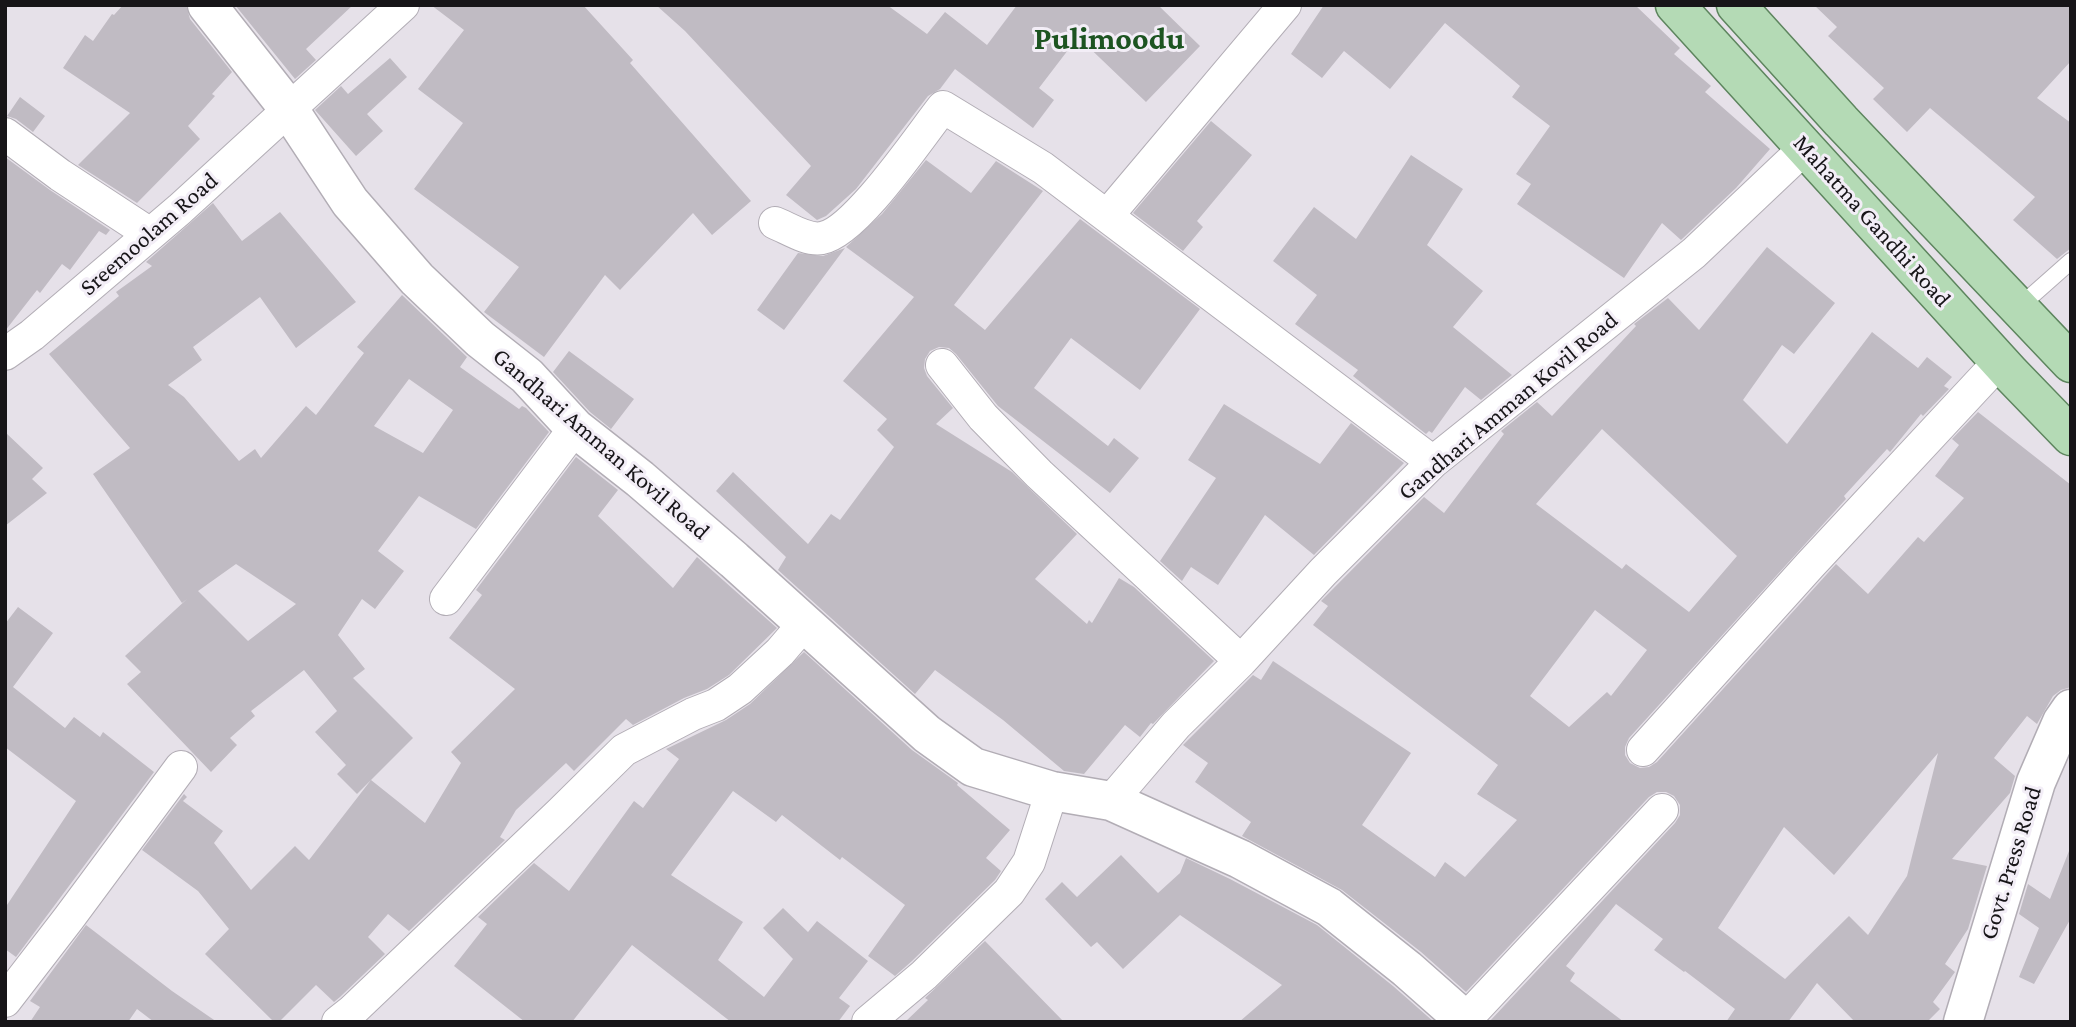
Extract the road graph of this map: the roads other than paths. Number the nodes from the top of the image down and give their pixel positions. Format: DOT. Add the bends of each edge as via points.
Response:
graph roads {
  1 [pos="207,5"];
  2 [pos="403,5"];
  3 [pos="1285,5"];
  4 [pos="1675,5"];
  5 [pos="1736,5"];
  6 [pos="288,108"];
  7 [pos="5,134"];
  8 [pos="1805,148"];
  9 [pos="1107,216"];
  10 [pos="775,223"];
  11 [pos="150,234"];
  12 [pos="2071,261"];
  13 [pos="2019,307"];
  14 [pos="5,355"];
  15 [pos="2000,361"];
  16 [pos="2071,363"];
  17 [pos="942,365"];
  18 [pos="575,428"];
  19 [pos="2071,436"];
  20 [pos="1433,462"];
  21 [pos="446,599"];
  22 [pos="804,624"];
  23 [pos="1241,661"];
  24 [pos="2071,709"];
  25 [pos="1643,750"];
  26 [pos="181,767"];
  27 [pos="1052,791"];
  28 [pos="1111,801"];
  29 [pos="1661,810"];
  30 [pos="9,988"];
  31 [pos="1466,1021"];
  32 [pos="338,1022"];
  33 [pos="868,1022"];
  34 [pos="1962,1022"];
  1 -- 6 [label="street, Gandhari Amman Kovil Road"];
  2 -- 6 [label="street, Sreemoolam Road"];
  3 -- 9 [label="street"];
  4 -- 8 [label="main road, Mahatma Gandhi Road"];
  5 -- 13 [label="main road, Mahatma Gandhi Road"];
  6 -- 11 [label="street, Sreemoolam Road"];
  6 -- 18 [label="street, Gandhari Amman Kovil Road" via="350,202 417,279 527,376"];
  7 -- 11 [label="street"];
  8 -- 15 [label="main road, Mahatma Gandhi Road"];
  8 -- 20 [label="street, Gandhari Amman Kovil Road" via="1694,253"];
  9 -- 10 [label="street" via="1043,168 943,107 864,208 837,231 821,239"];
  9 -- 20 [label="street"];
  11 -- 14 [label="street, Sreemoolam Road"];
  12 -- 13 [label="lane"];
  13 -- 16 [label="main road, Mahatma Gandhi Road"];
  15 -- 19 [label="main road, Mahatma Gandhi Road"];
  15 -- 25 [label="street"];
  17 -- 23 [label="street" via="983,417 1039,474"];
  18 -- 21 [label="street"];
  18 -- 22 [label="street, Gandhari Amman Kovil Road" via="640,479"];
  20 -- 23 [label="street, Gandhari Amman Kovil Road"];
  22 -- 27 [label="street, Gandhari Amman Kovil Road" via="927,734 973,767"];
  22 -- 32 [label="street" via="740,689 624,750"];
  23 -- 28 [label="street, Gandhari Amman Kovil Road" via="1176,725"];
  24 -- 34 [label="street, Govt. Press Road" via="2036,782"];
  26 -- 30 [label="street"];
  27 -- 28 [label="street, Gandhari Amman Kovil Road"];
  27 -- 33 [label="street" via="1029,862 1009,892"];
  28 -- 31 [label="street, Gandhari Amman Kovil Road" via="1240,859 1329,907"];
  29 -- 31 [label="street"];
}
